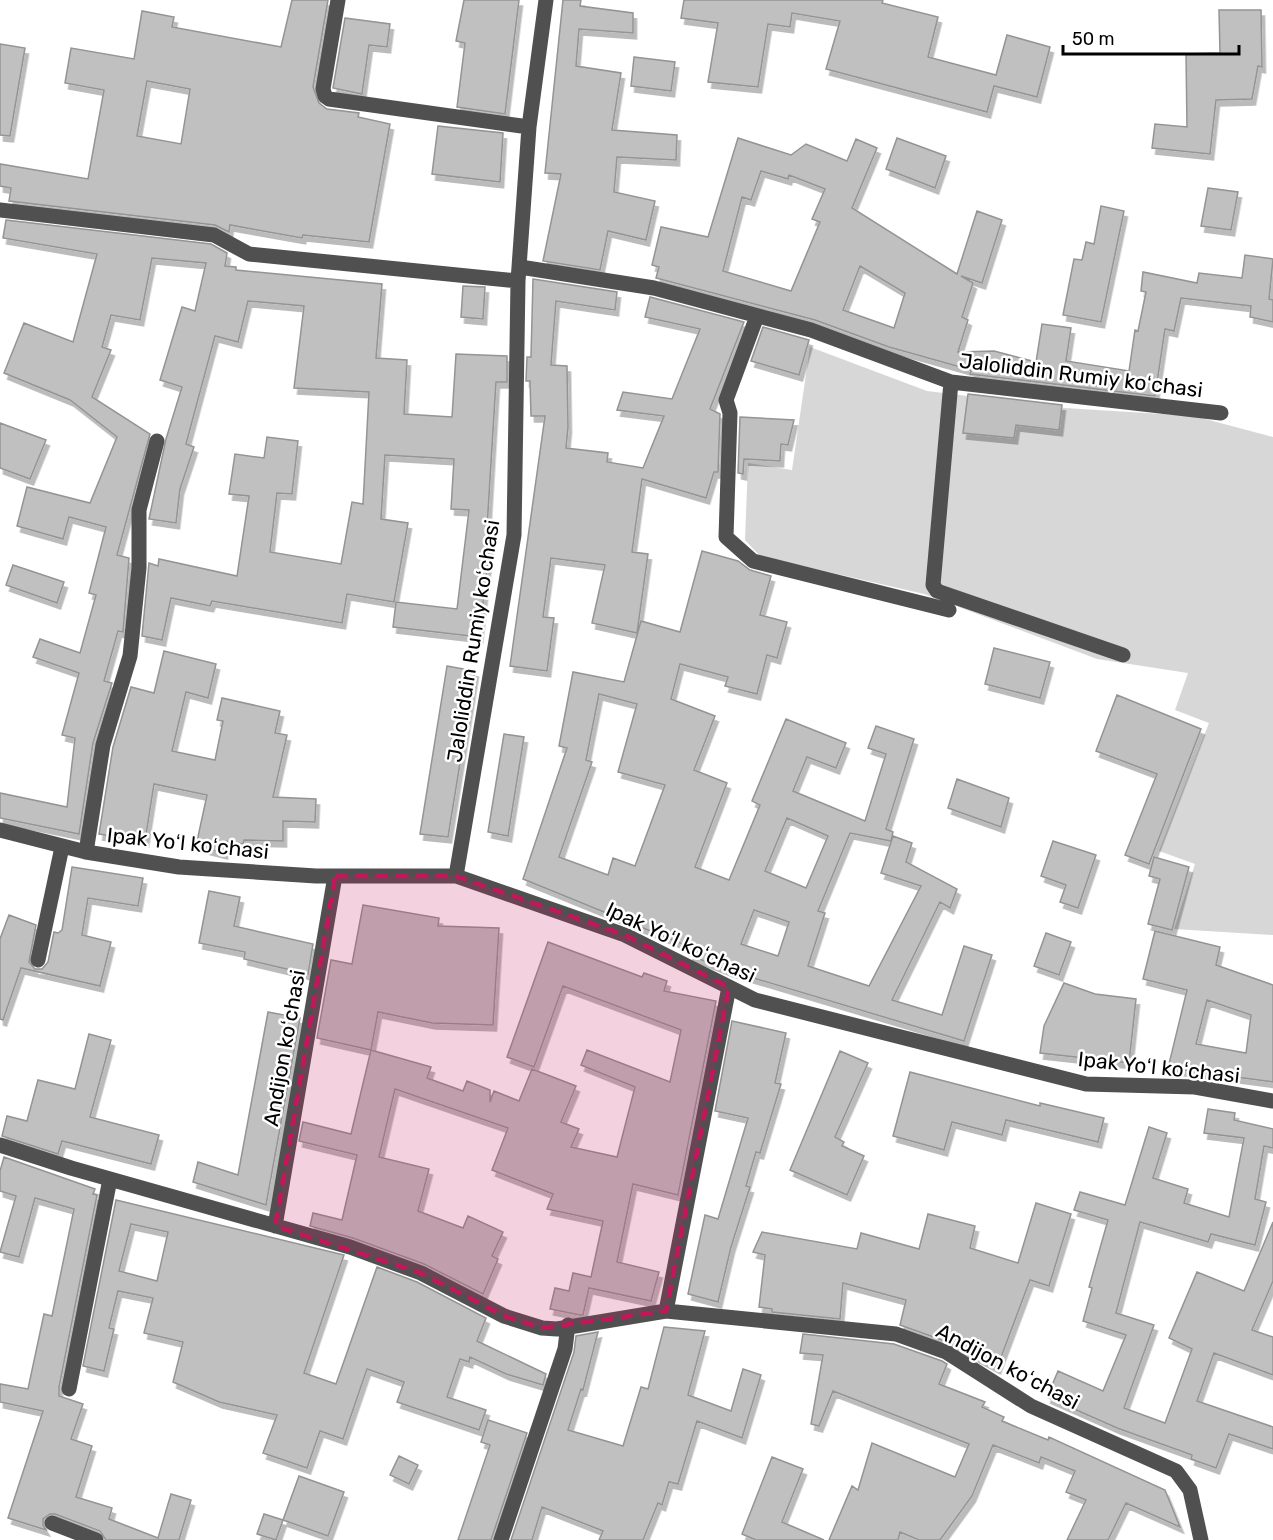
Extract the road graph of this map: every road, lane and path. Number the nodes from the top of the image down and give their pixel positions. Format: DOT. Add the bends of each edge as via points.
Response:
graph roads {
  1 [pos="338,0"];
  2 [pos="546,0"];
  3 [pos="529,127"];
  4 [pos="0,210"];
  5 [pos="519,274"];
  6 [pos="757,316"];
  7 [pos="951,382"];
  8 [pos="1221,413"];
  9 [pos="157,441"];
  10 [pos="949,610"];
  11 [pos="1123,655"];
  12 [pos="0,830"];
  13 [pos="62,847"];
  14 [pos="86,852"];
  15 [pos="335,876"];
  16 [pos="456,876"];
  17 [pos="38,960"];
  18 [pos="729,987"];
  19 [pos="1273,1101"];
  20 [pos="0,1145"];
  21 [pos="110,1179"];
  22 [pos="275,1226"];
  23 [pos="666,1311"];
  24 [pos="568,1325"];
  25 [pos="69,1389"];
  26 [pos="52,1523"];
  27 [pos="96,1540"];
  28 [pos="501,1540"];
  29 [pos="1201,1540"];
  1 -- 3 [label="street" via="323,89 329,99"];
  2 -- 3 [label="street, Jaloliddin Rumiy koʻchasi"];
  3 -- 5 [label="street, Jaloliddin Rumiy koʻchasi"];
  4 -- 5 [label="street" via="214,235 249,254"];
  5 -- 6 [label="street, Jaloliddin Rumiy koʻchasi" via="654,288"];
  5 -- 16 [label="street, Jaloliddin Rumiy koʻchasi" via="514,535"];
  6 -- 7 [label="street, Jaloliddin Rumiy koʻchasi" via="812,330"];
  6 -- 10 [label="street" via="726,400 730,413 726,537 753,561"];
  7 -- 8 [label="street, Jaloliddin Rumiy koʻchasi"];
  7 -- 11 [label="street" via="933,585 937,591"];
  9 -- 14 [label="street" via="139,510 139,568 130,656 103,745"];
  12 -- 13 [label="street, Ipak Yoʻl koʻchasi"];
  13 -- 14 [label="street, Ipak Yoʻl koʻchasi"];
  13 -- 17 [label="street"];
  14 -- 15 [label="street, Ipak Yoʻl koʻchasi" via="179,867"];
  15 -- 16 [label="street, Ipak Yoʻl koʻchasi"];
  15 -- 22 [label="street, Andijon koʻchasi"];
  16 -- 18 [label="street, Ipak Yoʻl koʻchasi" via="625,934"];
  18 -- 19 [label="street, Ipak Yoʻl koʻchasi" via="755,1000 1086,1084 1195,1087"];
  18 -- 23 [label="street"];
  20 -- 21 [label="street, Andijon koʻchasi"];
  21 -- 22 [label="street, Andijon koʻchasi"];
  21 -- 25 [label="street"];
  22 -- 24 [label="street, Andijon koʻchasi" via="350,1247 420,1274 504,1316 542,1328"];
  23 -- 24 [label="street, Andijon koʻchasi"];
  23 -- 29 [label="street, Andijon koʻchasi" via="896,1334 946,1352 1031,1406 1176,1471 1190,1490"];
  24 -- 28 [label="street" via="565,1349"];
  26 -- 27 [label="street"];
}
